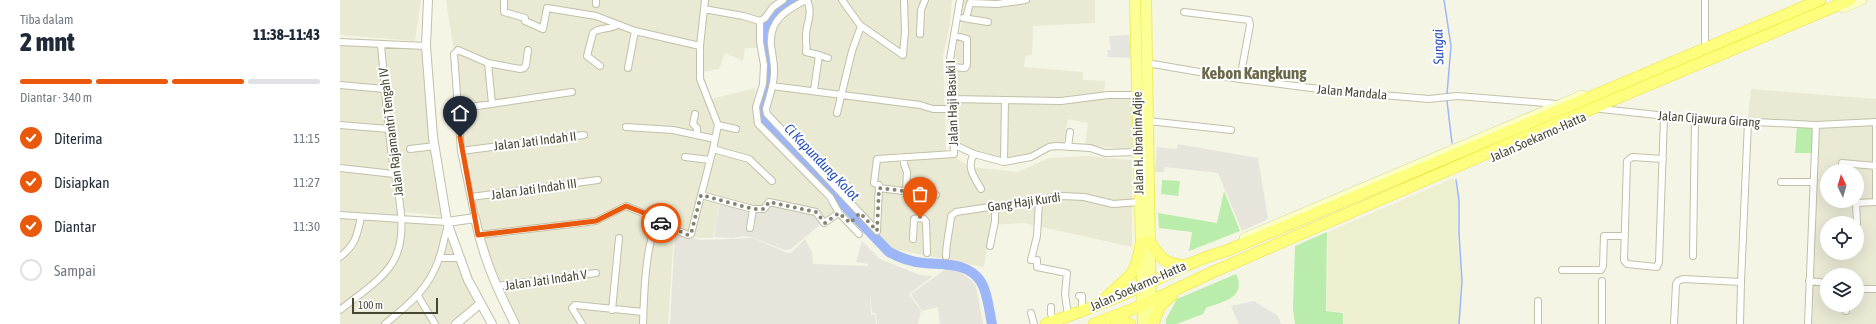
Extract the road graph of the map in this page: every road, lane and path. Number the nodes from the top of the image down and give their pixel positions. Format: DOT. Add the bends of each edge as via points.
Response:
graph roads {
  1 [pos="428,0"];
  2 [pos="504,0"];
  3 [pos="704,0"];
  4 [pos="783,0"];
  5 [pos="806,0"];
  6 [pos="842,0"];
  7 [pos="904,0"];
  8 [pos="925,0"];
  9 [pos="960,0"];
  10 [pos="1026,0"];
  11 [pos="1135,0"];
  12 [pos="1146,0"];
  13 [pos="1705,0"];
  14 [pos="1810,0"];
  15 [pos="1820,0"];
  16 [pos="1850,0"];
  17 [pos="1862,0"];
  18 [pos="704,9"];
  19 [pos="1184,12"];
  20 [pos="1777,16"];
  21 [pos="958,17"];
  22 [pos="966,18"];
  23 [pos="760,21"];
  24 [pos="988,22"];
  25 [pos="617,25"];
  26 [pos="862,26"];
  27 [pos="635,31"];
  28 [pos="920,34"];
  29 [pos="954,34"];
  30 [pos="340,42"];
  31 [pos="1705,43"];
  32 [pos="381,44"];
  33 [pos="426,46"];
  34 [pos="700,46"];
  35 [pos="528,50"];
  36 [pos="819,55"];
  37 [pos="828,58"];
  38 [pos="488,63"];
  39 [pos="1147,63"];
  40 [pos="600,66"];
  41 [pos="950,67"];
  42 [pos="628,68"];
  43 [pos="1240,79"];
  44 [pos="1618,82"];
  45 [pos="340,85"];
  46 [pos="772,86"];
  47 [pos="384,89"];
  48 [pos="814,90"];
  49 [pos="572,92"];
  50 [pos="1137,95"];
  51 [pos="841,96"];
  52 [pos="951,99"];
  53 [pos="1005,100"];
  54 [pos="492,104"];
  55 [pos="1559,104"];
  56 [pos="457,109"];
  57 [pos="951,109"];
  58 [pos="1601,109"];
  59 [pos="838,113"];
  60 [pos="694,114"];
  61 [pos="1664,116"];
  62 [pos="1695,119"];
  63 [pos="1148,121"];
  64 [pos="1748,122"];
  65 [pos="1876,122"];
  66 [pos="1816,124"];
  67 [pos="340,125"];
  68 [pos="718,125"];
  69 [pos="626,128"];
  70 [pos="389,130"];
  71 [pos="736,130"];
  72 [pos="1231,130"];
  73 [pos="1070,132"];
  74 [pos="584,134"];
  75 [pos="697,134"];
  76 [pos="715,139"];
  77 [pos="953,144"];
  78 [pos="435,146"];
  79 [pos="1068,147"];
  80 [pos="410,149"];
  81 [pos="713,149"];
  82 [pos="461,151"];
  83 [pos="1138,152"];
  84 [pos="974,154"];
  85 [pos="685,157"];
  86 [pos="904,157"];
  87 [pos="1662,159"];
  88 [pos="710,160"];
  89 [pos="1004,162"];
  90 [pos="1842,163"];
  91 [pos="1876,166"];
  92 [pos="340,168"];
  93 [pos="394,174"];
  94 [pos="598,180"];
  95 [pos="772,181"];
  96 [pos="1781,182"];
  97 [pos="1814,182"];
  98 [pos="981,189"];
  99 [pos="906,191"];
  100 [pos="921,193"];
  101 [pos="701,195"];
  102 [pos="936,195"];
  103 [pos="471,197"];
  104 [pos="1039,200"];
  105 [pos="878,202"];
  106 [pos="1140,202"];
  107 [pos="1864,202"];
  108 [pos="1876,202"];
  109 [pos="995,207"];
  110 [pos="753,209"];
  111 [pos="839,213"];
  112 [pos="859,214"];
  113 [pos="340,215"];
  114 [pos="361,217"];
  115 [pos="475,218"];
  116 [pos="920,218"];
  117 [pos="402,221"];
  118 [pos="658,222"];
  119 [pos="850,222"];
  120 [pos="447,224"];
  121 [pos="750,228"];
  122 [pos="859,234"];
  123 [pos="478,235"];
  124 [pos="1625,236"];
  125 [pos="618,238"];
  126 [pos="913,240"];
  127 [pos="1145,241"];
  128 [pos="990,246"];
  129 [pos="927,253"];
  130 [pos="946,256"];
  131 [pos="1208,256"];
  132 [pos="1692,256"];
  133 [pos="340,257"];
  134 [pos="439,258"];
  135 [pos="459,258"];
  136 [pos="1185,266"];
  137 [pos="1562,270"];
  138 [pos="1213,272"];
  139 [pos="596,273"];
  140 [pos="1602,281"];
  141 [pos="1809,281"];
  142 [pos="1741,282"];
  143 [pos="1820,282"];
  144 [pos="1191,283"];
  145 [pos="1147,284"];
  146 [pos="496,286"];
  147 [pos="1864,289"];
  148 [pos="1876,289"];
  149 [pos="418,296"];
  150 [pos="1079,296"];
  151 [pos="1538,301"];
  152 [pos="1102,303"];
  153 [pos="1147,303"];
  154 [pos="480,304"];
  155 [pos="1051,307"];
  156 [pos="340,310"];
  157 [pos="612,310"];
  158 [pos="1082,310"];
  159 [pos="643,312"];
  160 [pos="1031,313"];
  161 [pos="1068,316"];
  162 [pos="1108,318"];
  163 [pos="1050,322"];
  164 [pos="385,324"];
  165 [pos="435,324"];
  166 [pos="456,324"];
  167 [pos="492,324"];
  168 [pos="515,324"];
  169 [pos="582,324"];
  170 [pos="643,324"];
  171 [pos="1034,324"];
  172 [pos="1094,324"];
  173 [pos="1130,324"];
  174 [pos="1143,324"];
  175 [pos="1152,324"];
  176 [pos="1538,324"];
  177 [pos="1602,324"];
  178 [pos="1674,324"];
  179 [pos="1740,324"];
  180 [pos="1808,324"];
  1 -- 33 [label="street"];
  2 -- 25 [label="street" via="504,12 525,18 525,21 543,29 547,8 588,14 607,19"];
  3 -- 18 [label="street"];
  4 -- 23 [label="street"];
  5 -- 36 [label="street" via="811,9 806,52"];
  5 -- 46 [label="street" via="794,6 777,20 772,28"];
  6 -- 26 [label="street"];
  7 -- 26 [label="street" via="903,55"];
  8 -- 28 [label="street" via="921,10"];
  9 -- 21 [label="street, Jalan Haji Basuki I"];
  10 -- 22 [label="street" via="997,4 970,3"];
  11 -- 50 [label="main road, Jalan H. Ibrahim Adjie"];
  12 -- 39 [label="main road, Jalan H. Ibrahim Adjie"];
  13 -- 31 [label="street"];
  14 -- 20 [label="main road, Jalan Soekarno-Hatta"];
  15 -- 20 [label="highway, Jalan Soekarno-Hatta"];
  16 -- 138 [label="highway, Jalan Soekarno-Hatta"];
  17 -- 58 [label="main road, Jalan Soekarno-Hatta"];
  18 -- 23 [label="street"];
  18 -- 34 [label="street"];
  19 -- 43 [label="street" via="1249,20"];
  20 -- 31 [label="main road, Jalan Soekarno-Hatta"];
  20 -- 44 [label="highway, Jalan Soekarno-Hatta"];
  21 -- 22 [label="street"];
  21 -- 29 [label="street, Jalan Haji Basuki I"];
  22 -- 24 [label="street"];
  23 -- 111 [label="street" via="764,65 763,84 756,107 758,124 830,196"];
  25 -- 27 [label="street"];
  25 -- 40 [label="street" via="610,29 595,30 593,33 587,56"];
  26 -- 51 [label="street" via="852,51"];
  27 -- 34 [label="street"];
  27 -- 42 [label="street"];
  29 -- 41 [label="street, Jalan Haji Basuki I"];
  29 -- 41 [label="street" via="968,39 967,65 965,68"];
  30 -- 32 [label="street"];
  31 -- 44 [label="main road, Jalan Soekarno-Hatta"];
  32 -- 33 [label="street"];
  32 -- 47 [label="street, Jalan Rajamantri Tengah IV"];
  33 -- 78 [label="street"];
  34 -- 68 [label="street" via="700,79"];
  35 -- 38 [label="street" via="524,68 506,68"];
  36 -- 37 [label="street"];
  36 -- 48 [label="street"];
  38 -- 54 [label="street"];
  38 -- 56 [label="street" via="459,50 455,51"];
  39 -- 43 [label="street, Jalan Mandala"];
  39 -- 63 [label="main road, Jalan H. Ibrahim Adjie"];
  41 -- 52 [label="street, Jalan Haji Basuki I"];
  43 -- 55 [label="street, Jalan Mandala" via="1429,99 1457,96"];
  44 -- 55 [label="main road, Jalan Soekarno-Hatta"];
  44 -- 131 [label="highway, Jalan Soekarno-Hatta" via="1226,251"];
  45 -- 47 [label="street"];
  46 -- 48 [label="street"];
  46 -- 112 [label="street" via="767,114"];
  47 -- 70 [label="street, Jalan Rajamantri Tengah IV"];
  48 -- 51 [label="street"];
  49 -- 54 [label="street"];
  50 -- 53 [label="street" via="1108,95 1076,100"];
  50 -- 83 [label="main road, Jalan H. Ibrahim Adjie"];
  51 -- 57 [label="street" via="920,105 933,109"];
  51 -- 59 [label="street"];
  52 -- 53 [label="street"];
  52 -- 57 [label="street, Jalan Haji Basuki I"];
  53 -- 89 [label="street"];
  54 -- 56 [label="street"];
  55 -- 131 [label="main road, Jalan Soekarno-Hatta" via="1283,220"];
  56 -- 82 [label="street"];
  57 -- 77 [label="street, Jalan Haji Basuki I"];
  58 -- 61 [label="street, Jalan Cijawura Girang"];
  58 -- 138 [label="main road, Jalan Soekarno-Hatta" via="1230,268"];
  60 -- 75 [label="street" via="693,124"];
  61 -- 62 [label="street, Jalan Cijawura Girang"];
  61 -- 87 [label="street"];
  62 -- 64 [label="street, Jalan Cijawura Girang"];
  62 -- 132 [label="street"];
  63 -- 72 [label="street"];
  63 -- 127 [label="main road, Jalan H. Ibrahim Adjie"];
  64 -- 66 [label="street, Jalan Cijawura Girang"];
  64 -- 142 [label="street"];
  65 -- 66 [label="street, Jalan Cijawura Girang"];
  65 -- 91 [label="street"];
  66 -- 97 [label="street"];
  67 -- 70 [label="street"];
  68 -- 71 [label="street"];
  68 -- 76 [label="street"];
  69 -- 75 [label="street"];
  70 -- 93 [label="street, Jalan Rajamantri Tengah IV"];
  73 -- 79 [label="street"];
  74 -- 82 [label="street, Jalan Jati Indah II"];
  75 -- 76 [label="street"];
  76 -- 81 [label="street"];
  77 -- 84 [label="street"];
  77 -- 86 [label="street, Jalan Haji Basuki I" via="952,155"];
  78 -- 80 [label="street"];
  78 -- 120 [label="street"];
  79 -- 83 [label="street" via="1090,148 1105,153"];
  79 -- 89 [label="street" via="1049,147 1031,157"];
  81 -- 88 [label="street"];
  81 -- 95 [label="street" via="749,159"];
  82 -- 103 [label="street"];
  83 -- 106 [label="main road, Jalan H. Ibrahim Adjie"];
  84 -- 89 [label="street"];
  84 -- 98 [label="street" via="970,168"];
  85 -- 88 [label="street"];
  86 -- 99 [label="street" via="908,172"];
  86 -- 105 [label="street, Jalan Haji Basuki I" via="875,160 874,183 879,185"];
  87 -- 124 [label="street" via="1632,157 1628,160"];
  87 -- 124 [label="street" via="1658,266 1626,264"];
  88 -- 101 [label="street"];
  90 -- 91 [label="street"];
  91 -- 108 [label="street"];
  92 -- 93 [label="street"];
  93 -- 117 [label="street, Jalan Rajamantri Tengah IV"];
  94 -- 103 [label="street, Jalan Jati Indah III"];
  96 -- 97 [label="street"];
  97 -- 141 [label="street"];
  99 -- 100 [label="street"];
  99 -- 112 [label="street" via="879,188 877,231"];
  100 -- 102 [label="street"];
  100 -- 116 [label="street"];
  101 -- 110 [label="street"];
  101 -- 118 [label="street" via="692,233 688,235"];
  103 -- 115 [label="street"];
  104 -- 106 [label="street, Gang Haji Kurdi" via="1063,196 1084,197 1113,204"];
  104 -- 109 [label="street, Gang Haji Kurdi"];
  104 -- 161 [label="street" via="1037,236 1031,260 1037,260 1037,267 1067,273 1065,294"];
  106 -- 127 [label="main road, Jalan H. Ibrahim Adjie"];
  107 -- 108 [label="street"];
  109 -- 128 [label="street"];
  109 -- 130 [label="street, Gang Haji Kurdi" via="951,214"];
  110 -- 111 [label="street" via="764,209 769,202 816,212 825,223"];
  110 -- 121 [label="street"];
  111 -- 119 [label="street"];
  112 -- 119 [label="street"];
  113 -- 114 [label="street"];
  114 -- 117 [label="street"];
  114 -- 133 [label="street" via="355,241"];
  115 -- 120 [label="street"];
  115 -- 123 [label="street"];
  116 -- 126 [label="street" via="914,219"];
  116 -- 129 [label="street" via="926,222"];
  117 -- 120 [label="street"];
  117 -- 156 [label="street, Jalan Rajamantri Tengah IV" via="398,251 392,264"];
  118 -- 123 [label="street" via="626,206 596,221"];
  118 -- 159 [label="street" via="651,241"];
  119 -- 122 [label="street"];
  120 -- 134 [label="street"];
  120 -- 135 [label="street"];
  123 -- 146 [label="street"];
  124 -- 137 [label="street" via="1604,236 1601,270"];
  125 -- 157 [label="street"];
  127 -- 136 [label="highway" via="1162,260"];
  127 -- 145 [label="main road, Jalan H. Ibrahim Adjie"];
  127 -- 152 [label="highway" via="1131,276"];
  131 -- 136 [label="highway, Jalan Soekarno-Hatta"];
  134 -- 135 [label="street"];
  134 -- 149 [label="street" via="431,278"];
  135 -- 154 [label="street"];
  136 -- 145 [label="highway, Jalan Soekarno-Hatta"];
  138 -- 144 [label="highway, Jalan Soekarno-Hatta"];
  139 -- 146 [label="street, Jalan Jati Indah V"];
  140 -- 177 [label="street"];
  141 -- 143 [label="street"];
  141 -- 180 [label="street"];
  142 -- 178 [label="street" via="1684,279 1678,281"];
  142 -- 179 [label="street"];
  144 -- 153 [label="highway, Jalan Soekarno-Hatta"];
  144 -- 175 [label="highway" via="1167,298 1160,306"];
  145 -- 152 [label="highway, Jalan Soekarno-Hatta"];
  145 -- 153 [label="main road, Jalan H. Ibrahim Adjie"];
  146 -- 168 [label="street"];
  147 -- 148 [label="street"];
  149 -- 164 [label="street"];
  149 -- 165 [label="street"];
  150 -- 158 [label="street" via="1082,296"];
  151 -- 176 [label="street"];
  152 -- 158 [label="highway, Jalan Soekarno-Hatta"];
  153 -- 162 [label="highway, Jalan Soekarno-Hatta"];
  153 -- 174 [label="main road"];
  153 -- 175 [label="main road"];
  154 -- 166 [label="street"];
  154 -- 167 [label="street"];
  155 -- 163 [label="street"];
  157 -- 159 [label="street"];
  157 -- 169 [label="street" via="575,305 572,308"];
  158 -- 161 [label="highway, Jalan Soekarno-Hatta"];
  159 -- 170 [label="street"];
  160 -- 171 [label="street"];
  161 -- 163 [label="highway, Jalan Soekarno-Hatta"];
  162 -- 172 [label="highway, Jalan Soekarno-Hatta"];
  162 -- 173 [label="highway"];
}
